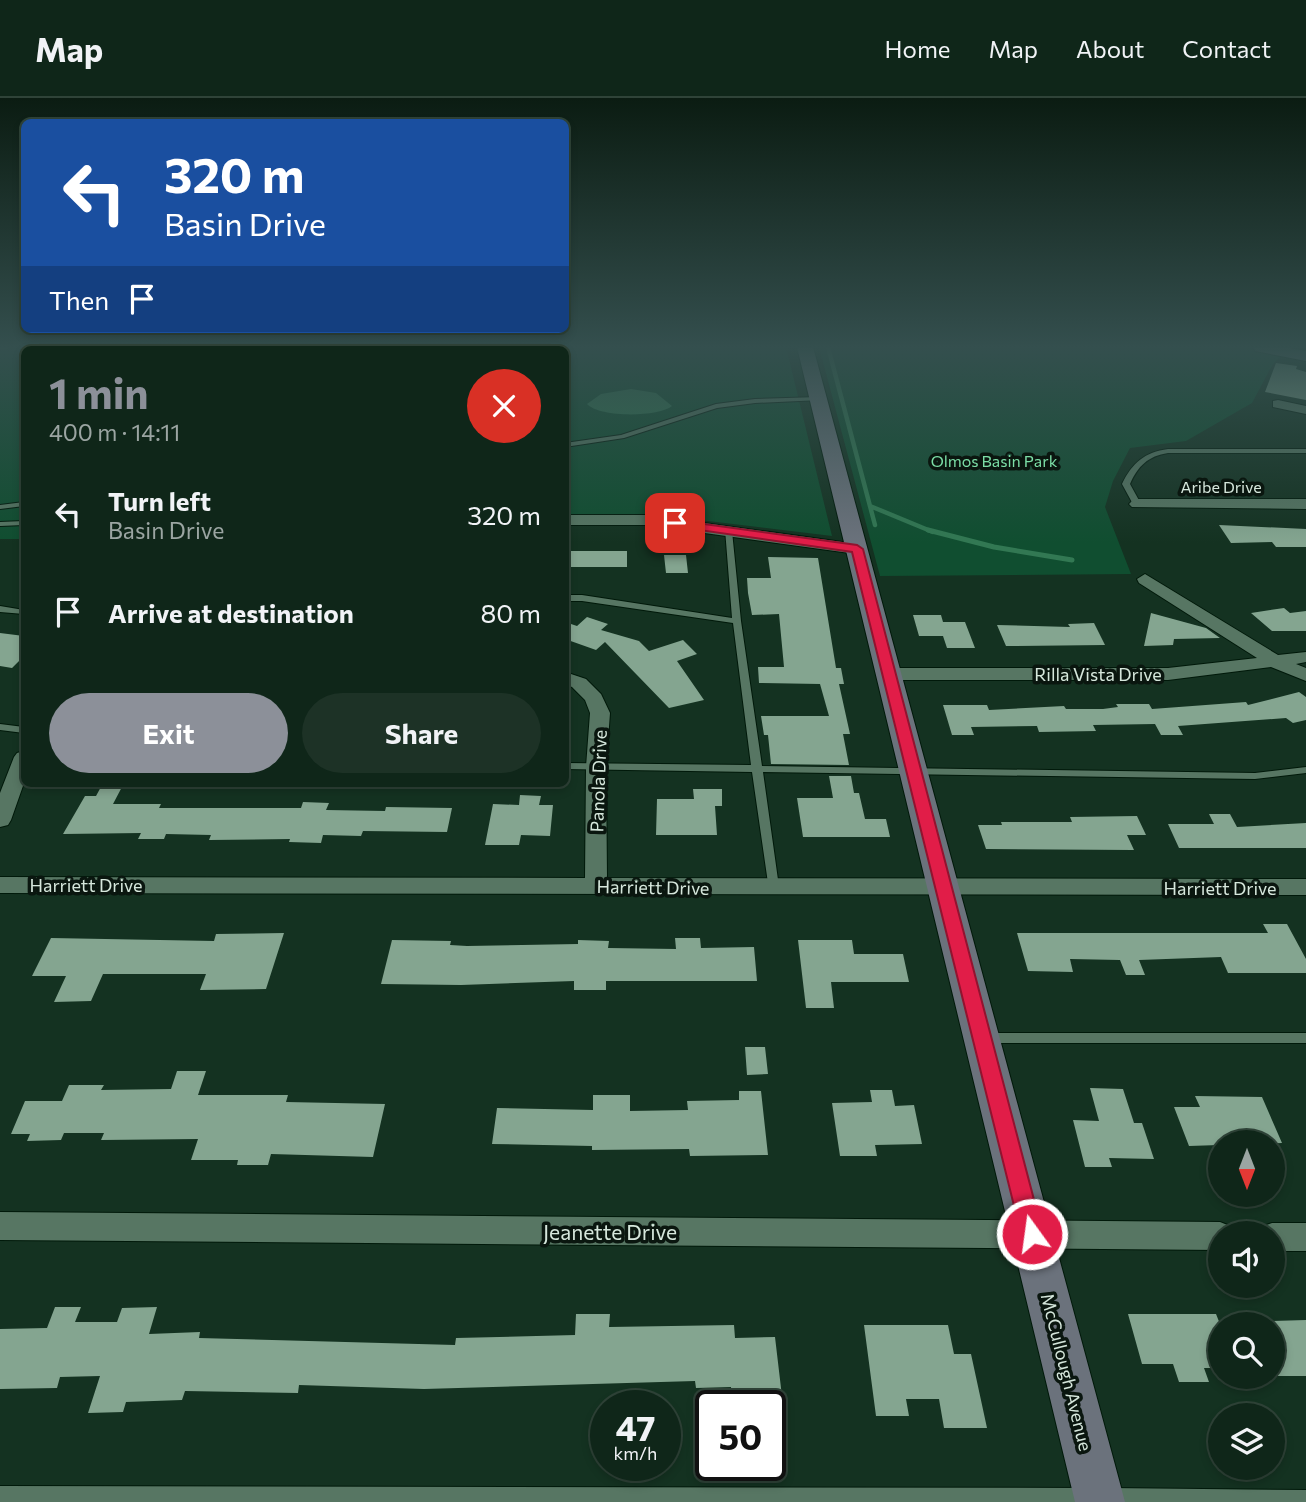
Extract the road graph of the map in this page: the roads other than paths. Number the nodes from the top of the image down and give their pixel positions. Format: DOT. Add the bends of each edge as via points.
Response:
graph roads {
  1 [pos="696,413"];
  2 [pos="822,413"];
  3 [pos="569,444"];
  4 [pos="1306,451"];
  5 [pos="1137,503"];
  6 [pos="21,504"];
  7 [pos="1306,504"];
  8 [pos="0,507"];
  9 [pos="569,520"];
  10 [pos="21,523"];
  11 [pos="0,524"];
  12 [pos="729,531"];
  13 [pos="857,549"];
  14 [pos="1145,579"];
  15 [pos="569,598"];
  16 [pos="0,609"];
  17 [pos="21,612"];
  18 [pos="737,621"];
  19 [pos="1306,657"];
  20 [pos="1276,662"];
  21 [pos="889,674"];
  22 [pos="1306,675"];
  23 [pos="572,681"];
  24 [pos="0,727"];
  25 [pos="21,730"];
  26 [pos="569,766"];
  27 [pos="596,766"];
  28 [pos="21,767"];
  29 [pos="758,770"];
  30 [pos="914,770"];
  31 [pos="1306,770"];
  32 [pos="0,820"];
  33 [pos="0,885"];
  34 [pos="596,886"];
  35 [pos="773,887"];
  36 [pos="944,887"];
  37 [pos="1306,887"];
  38 [pos="982,1037"];
  39 [pos="1306,1038"];
  40 [pos="0,1226"];
  41 [pos="1032,1234"];
  42 [pos="1208,1236"];
  43 [pos="1285,1237"];
  44 [pos="1306,1237"];
  45 [pos="0,1495"];
  46 [pos="1100,1499"];
  47 [pos="1306,1499"];
  1 -- 3 [label="lane" via="622,437"];
  2 -- 13 [label="main road, McCullough Avenue"];
  4 -- 5 [label="lane" via="1147,454 1126,484"];
  5 -- 7 [label="street, Aribe Drive"];
  6 -- 8 [label="lane"];
  9 -- 12 [label="street" via="628,519"];
  10 -- 11 [label="lane"];
  12 -- 13 [label="street"];
  12 -- 18 [label="lane"];
  13 -- 21 [label="main road, McCullough Avenue"];
  14 -- 20 [label="street"];
  15 -- 18 [label="lane"];
  16 -- 17 [label="lane"];
  18 -- 29 [label="lane"];
  19 -- 20 [label="street, Rilla Vista Drive"];
  20 -- 21 [label="street, Rilla Vista Drive" via="1168,674"];
  20 -- 22 [label="street"];
  21 -- 30 [label="main road, McCullough Avenue"];
  23 -- 27 [label="street, Panola Drive" via="594,698 600,713"];
  24 -- 25 [label="lane"];
  26 -- 27 [label="lane"];
  27 -- 29 [label="lane"];
  27 -- 34 [label="street, Panola Drive"];
  28 -- 32 [label="street"];
  29 -- 30 [label="lane"];
  29 -- 35 [label="lane"];
  30 -- 31 [label="lane" via="1255,776"];
  30 -- 36 [label="main road, McCullough Avenue"];
  33 -- 34 [label="street, Harriett Drive"];
  34 -- 35 [label="street, Harriett Drive"];
  35 -- 36 [label="street, Harriett Drive"];
  36 -- 37 [label="street, Harriett Drive"];
  36 -- 38 [label="main road, McCullough Avenue"];
  38 -- 39 [label="lane"];
  38 -- 41 [label="main road, McCullough Avenue"];
  40 -- 41 [label="street, Jeanette Drive"];
  41 -- 42 [label="street, Jeanette Drive"];
  41 -- 46 [label="main road, McCullough Avenue"];
  43 -- 44 [label="street"];
  45 -- 46 [label="lane"];
  46 -- 47 [label="lane"];
}
